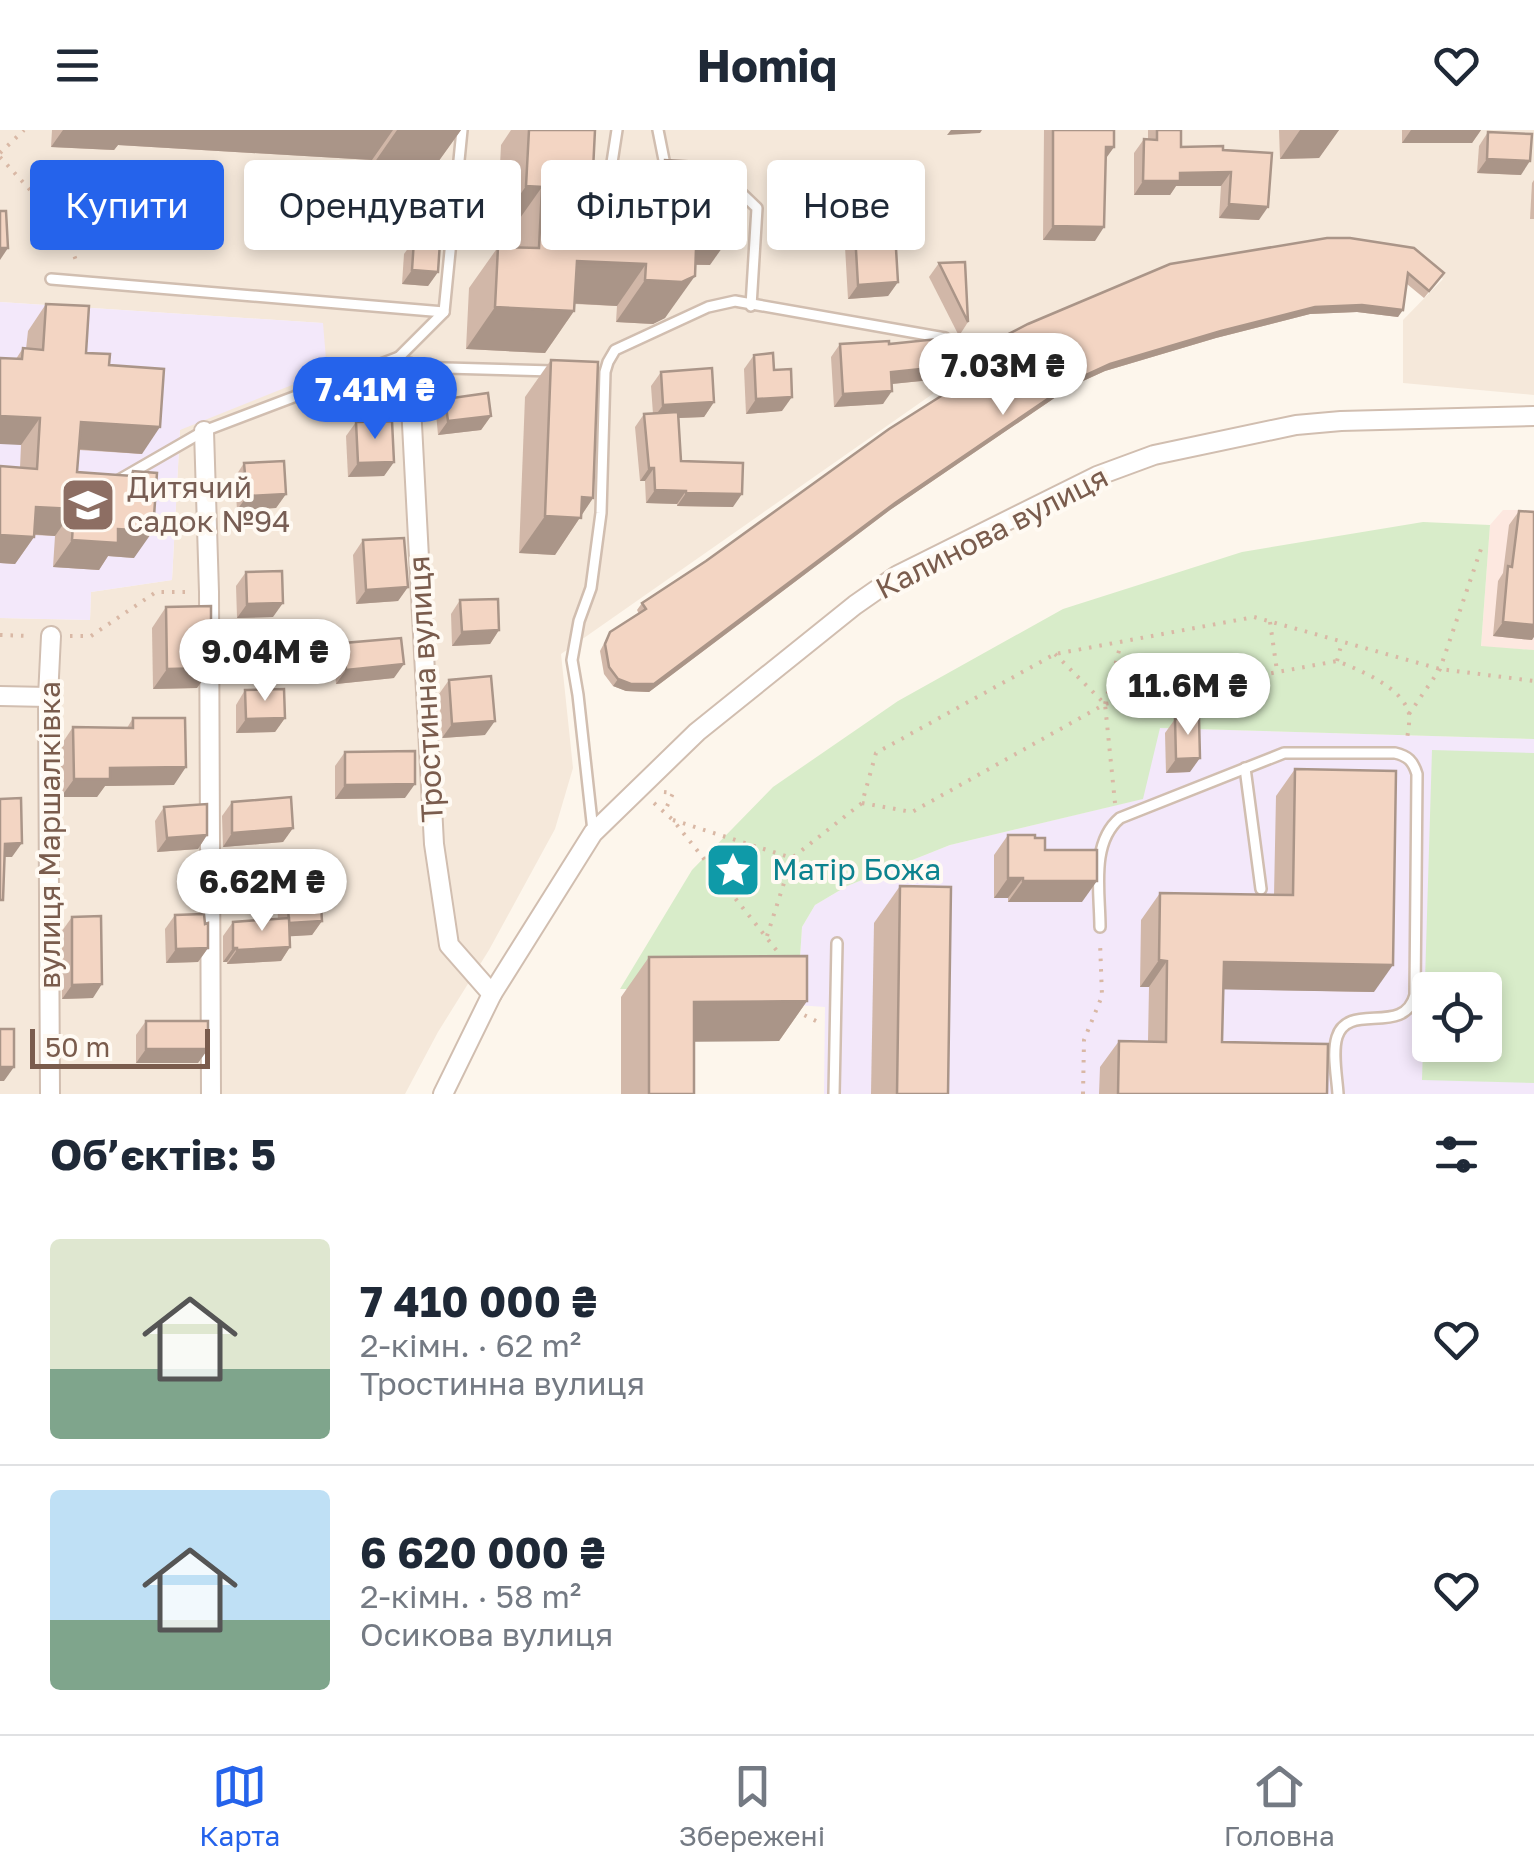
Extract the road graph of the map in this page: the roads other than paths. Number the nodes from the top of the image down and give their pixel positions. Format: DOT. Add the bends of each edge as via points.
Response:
graph roads {
  1 [pos="462,130"];
  2 [pos="617,130"];
  3 [pos="658,130"];
  4 [pos="612,160"];
  5 [pos="664,160"];
  6 [pos="747,198"];
  7 [pos="51,279"];
  8 [pos="751,306"];
  9 [pos="444,312"];
  10 [pos="945,338"];
  11 [pos="404,362"];
  12 [pos="566,372"];
  13 [pos="586,372"];
  14 [pos="606,372"];
  15 [pos="1534,416"];
  16 [pos="204,431"];
  17 [pos="118,480"];
  18 [pos="51,636"];
  19 [pos="0,696"];
  20 [pos="48,696"];
  21 [pos="1245,768"];
  22 [pos="593,833"];
  23 [pos="1261,889"];
  24 [pos="1100,927"];
  25 [pos="836,943"];
  26 [pos="492,994"];
  27 [pos="50,1094"];
  28 [pos="211,1094"];
  29 [pos="443,1094"];
  30 [pos="834,1094"];
  31 [pos="1338,1094"];
  1 -- 9 [label="lane"];
  2 -- 4 [label="lane"];
  3 -- 5 [label="lane"];
  6 -- 8 [label="lane" via="757,208"];
  7 -- 9 [label="lane"];
  8 -- 10 [label="lane"];
  8 -- 14 [label="lane" via="708,307 615,350"];
  9 -- 11 [label="lane"];
  11 -- 12 [label="lane"];
  11 -- 16 [label="lane"];
  11 -- 26 [label="street, Тростинна вулиця" via="434,844 449,945"];
  13 -- 14 [label="lane"];
  14 -- 22 [label="lane" via="601,512 572,660"];
  15 -- 22 [label="street, Калинова вулиця" via="1296,424 1154,455 1097,476 948,548 854,605 697,732"];
  16 -- 17 [label="lane"];
  16 -- 28 [label="street"];
  18 -- 20 [label="street, вулиця Маршалківка"];
  19 -- 20 [label="street"];
  20 -- 27 [label="street, вулиця Маршалківка"];
  21 -- 23 [label="lane"];
  21 -- 24 [label="lane" via="1116,821 1101,846"];
  21 -- 31 [label="lane" via="1284,754 1395,753 1406,756 1417,774 1415,995 1406,1013 1355,1020 1338,1032"];
  22 -- 26 [label="street, Калинова вулиця"];
  25 -- 30 [label="lane"];
  26 -- 29 [label="street, Калинова вулиця"];
}
